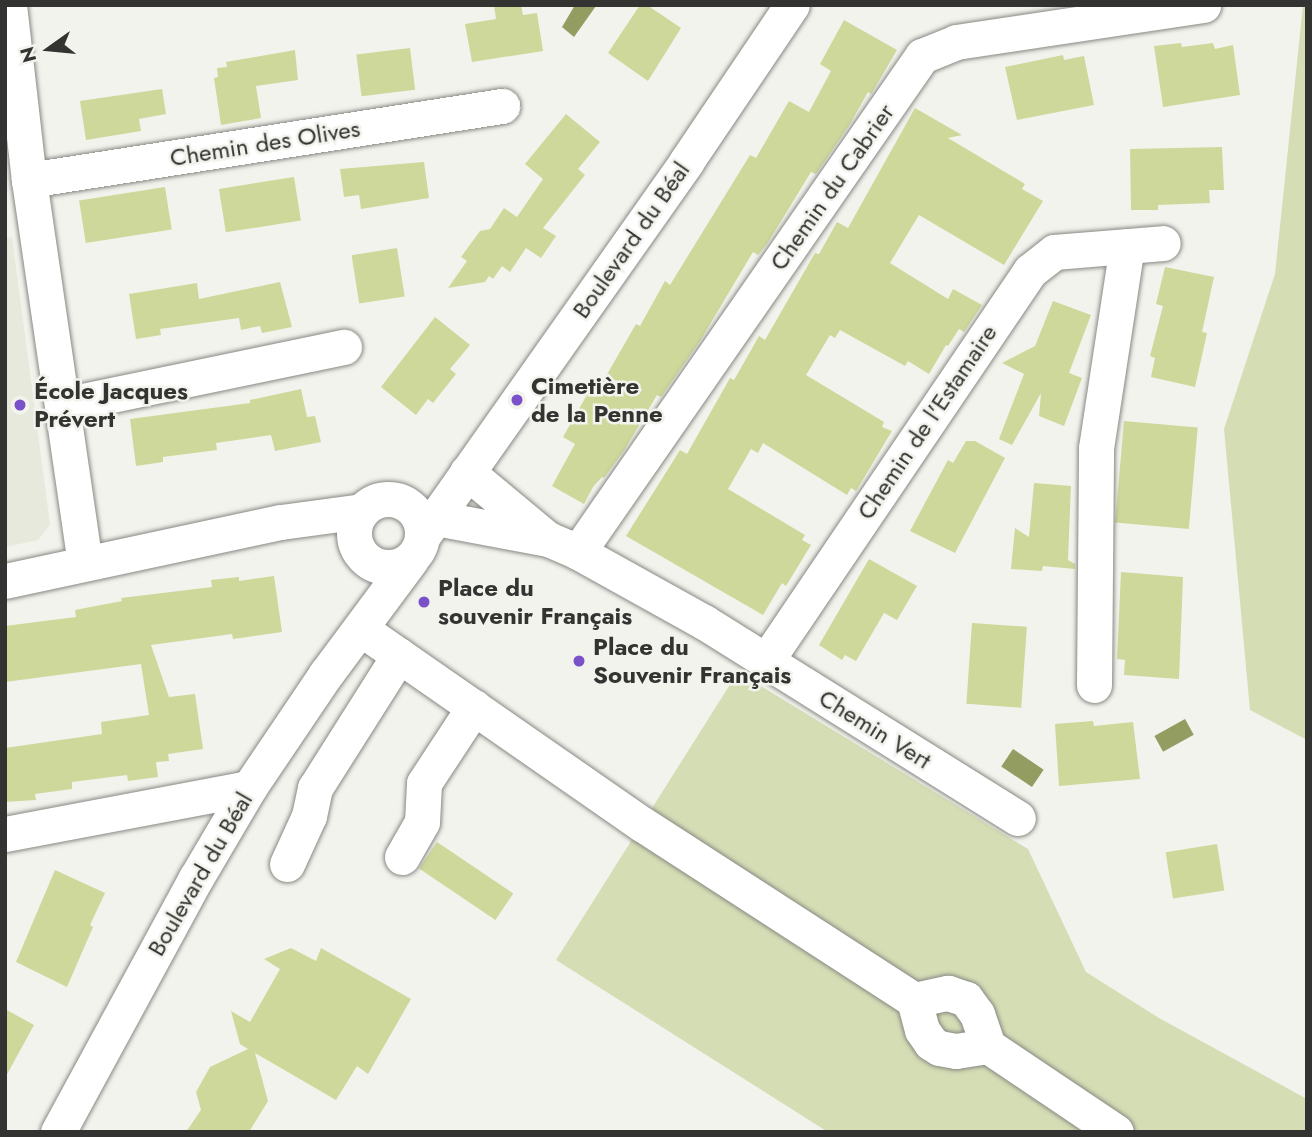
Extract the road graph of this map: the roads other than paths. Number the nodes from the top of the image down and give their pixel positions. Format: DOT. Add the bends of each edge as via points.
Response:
graph roads {
  1 [pos="9,5"];
  2 [pos="792,5"];
  3 [pos="1203,5"];
  4 [pos="502,106"];
  5 [pos="29,180"];
  6 [pos="1163,243"];
  7 [pos="1127,246"];
  8 [pos="344,347"];
  9 [pos="63,405"];
  10 [pos="467,472"];
  11 [pos="362,511"];
  12 [pos="281,522"];
  13 [pos="420,531"];
  14 [pos="563,545"];
  15 [pos="85,562"];
  16 [pos="370,562"];
  17 [pos="5,581"];
  18 [pos="361,629"];
  19 [pos="399,655"];
  20 [pos="766,661"];
  21 [pos="1094,685"];
  22 [pos="474,707"];
  23 [pos="249,788"];
  24 [pos="1018,818"];
  25 [pos="5,834"];
  26 [pos="402,857"];
  27 [pos="287,864"];
  28 [pos="914,1000"];
  29 [pos="988,1046"];
  30 [pos="58,1132"];
  31 [pos="1116,1132"];
  1 -- 5 [label="street"];
  2 -- 10 [label="street, Boulevard du Béal"];
  3 -- 14 [label="street, Chemin du Cabrier" via="956,42 922,56"];
  4 -- 5 [label="street, Chemin des Olives"];
  5 -- 9 [label="street"];
  6 -- 7 [label="street, Chemin de l'Estamaire"];
  7 -- 20 [label="street, Chemin de l'Estamaire" via="1054,252 1030,271"];
  7 -- 21 [label="street" via="1096,448"];
  8 -- 9 [label="street"];
  9 -- 15 [label="street"];
  10 -- 13 [label="street, Boulevard du Béal"];
  10 -- 14 [label="street, Chemin Vert"];
  11 -- 12 [label="street"];
  11 -- 13 [label="street" via="387,498 405,503"];
  11 -- 16 [label="street" via="354,531 359,551"];
  12 -- 15 [label="street"];
  12 -- 16 [label="street"];
  13 -- 14 [label="street, Chemin Vert"];
  13 -- 16 [label="street" via="387,568"];
  13 -- 18 [label="street, Boulevard du Béal"];
  14 -- 20 [label="street, Chemin Vert"];
  15 -- 17 [label="street"];
  16 -- 18 [label="street, Boulevard du Béal"];
  18 -- 19 [label="street"];
  18 -- 23 [label="street, Boulevard du Béal"];
  19 -- 22 [label="street"];
  19 -- 27 [label="street" via="315,788 309,816"];
  20 -- 24 [label="street, Chemin Vert"];
  22 -- 26 [label="street" via="424,783 422,822"];
  22 -- 28 [label="street" via="642,824"];
  23 -- 25 [label="street"];
  23 -- 30 [label="street, Boulevard du Béal"];
  28 -- 29 [label="street" via="922,1030 939,1048 956,1051"];
  28 -- 29 [label="street" via="948,993 967,999"];
  29 -- 31 [label="street"];
}
